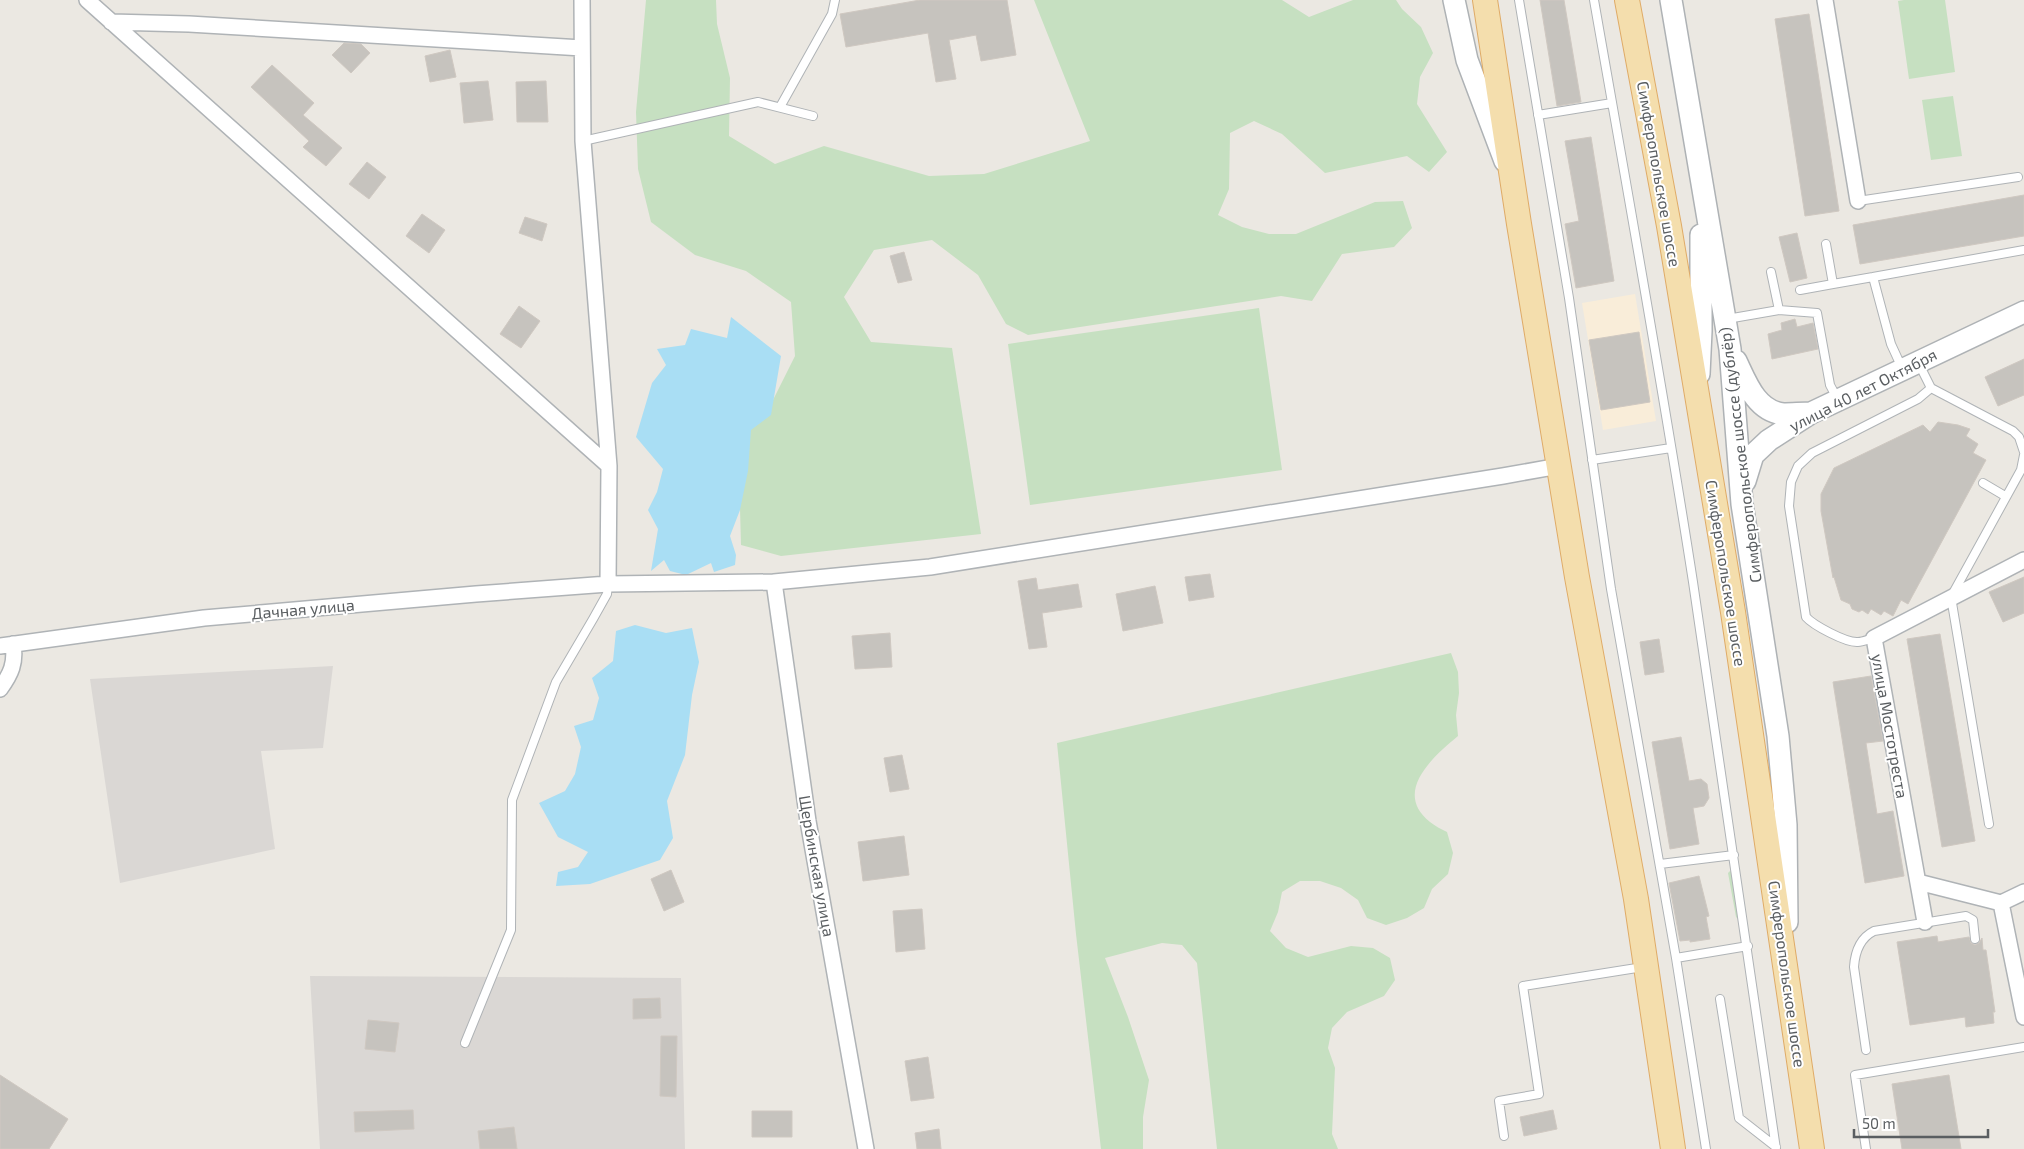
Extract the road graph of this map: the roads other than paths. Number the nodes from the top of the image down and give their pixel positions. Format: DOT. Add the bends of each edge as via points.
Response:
graph roads {
  1 [pos="87,0"];
  2 [pos="582,0"];
  3 [pos="835,0"];
  4 [pos="839,0"];
  5 [pos="1454,0"];
  6 [pos="1485,0"];
  7 [pos="1519,0"];
  8 [pos="1594,0"];
  9 [pos="1627,0"];
  10 [pos="1658,0"];
  11 [pos="1671,0"];
  12 [pos="1825,0"];
  13 [pos="112,22"];
  14 [pos="582,48"];
  15 [pos="1612,103"];
  16 [pos="780,107"];
  17 [pos="1538,115"];
  18 [pos="813,116"];
  19 [pos="1691,120"];
  20 [pos="583,142"];
  21 [pos="2018,177"];
  22 [pos="1512,178"];
  23 [pos="1705,197"];
  24 [pos="1858,201"];
  25 [pos="1826,244"];
  26 [pos="2024,250"];
  27 [pos="1771,272"];
  28 [pos="1873,277"];
  29 [pos="1833,284"];
  30 [pos="1800,290"];
  31 [pos="1779,310"];
  32 [pos="2024,312"];
  33 [pos="1725,320"];
  34 [pos="1730,349"];
  35 [pos="1911,366"];
  36 [pos="1931,388"];
  37 [pos="1838,400"];
  38 [pos="1698,401"];
  39 [pos="1811,413"];
  40 [pos="1671,448"];
  41 [pos="2024,454"];
  42 [pos="1592,460"];
  43 [pos="609,466"];
  44 [pos="1559,466"];
  45 [pos="1983,483"];
  46 [pos="2005,496"];
  47 [pos="1742,504"];
  48 [pos="2024,560"];
  49 [pos="774,582"];
  50 [pos="608,584"];
  51 [pos="1951,597"];
  52 [pos="1874,638"];
  53 [pos="7,645"];
  54 [pos="0,689"];
  55 [pos="1989,824"];
  56 [pos="1734,854"];
  57 [pos="1660,864"];
  58 [pos="1918,882"];
  59 [pos="2024,892"];
  60 [pos="2001,903"];
  61 [pos="1925,922"];
  62 [pos="1975,939"];
  63 [pos="1748,946"];
  64 [pos="1676,958"];
  65 [pos="1645,967"];
  66 [pos="1787,973"];
  67 [pos="1720,999"];
  68 [pos="2024,1018"];
  69 [pos="465,1044"];
  70 [pos="2024,1047"];
  71 [pos="1866,1050"];
  72 [pos="1504,1136"];
  73 [pos="1776,1148"];
  74 [pos="866,1149"];
  75 [pos="1673,1149"];
  76 [pos="1706,1149"];
  77 [pos="1812,1149"];
  78 [pos="1866,1149"];
  1 -- 13 [label="street"];
  2 -- 14 [label="street"];
  3 -- 4 [label="lane"];
  3 -- 16 [label="lane" via="832,14"];
  5 -- 22 [label="main road" via="1467,60"];
  6 -- 22 [label="main road"];
  7 -- 17 [label="lane"];
  8 -- 15 [label="lane"];
  9 -- 38 [label="main road, Симферопольское шоссе"];
  10 -- 19 [label="main road"];
  11 -- 19 [label="main road, Симферопольское шоссе (дублёр)"];
  12 -- 24 [label="street"];
  13 -- 14 [label="street"];
  13 -- 43 [label="street"];
  14 -- 20 [label="street"];
  15 -- 17 [label="lane"];
  15 -- 40 [label="lane"];
  16 -- 18 [label="lane"];
  16 -- 20 [label="lane" via="758,102"];
  17 -- 42 [label="lane"];
  19 -- 23 [label="main road, Симферопольское шоссе (дублёр)"];
  20 -- 43 [label="street"];
  21 -- 24 [label="lane"];
  22 -- 44 [label="main road"];
  23 -- 33 [label="main road, Симферопольское шоссе (дублёр)"];
  23 -- 38 [label="main road" via="1700,248"];
  25 -- 29 [label="lane"];
  26 -- 28 [label="lane"];
  27 -- 31 [label="lane"];
  28 -- 29 [label="lane"];
  28 -- 35 [label="lane" via="1891,344"];
  29 -- 30 [label="lane"];
  31 -- 33 [label="lane"];
  31 -- 37 [label="lane" via="1817,313 1830,385"];
  32 -- 35 [label="main road, улица 40 лет Октября"];
  33 -- 34 [label="main road, Симферопольское шоссе (дублёр)"];
  34 -- 39 [label="main road" via="1752,395 1767,407 1781,414"];
  34 -- 47 [label="main road, Симферопольское шоссе (дублёр)"];
  35 -- 36 [label="lane"];
  35 -- 37 [label="main road, улица 40 лет Октября"];
  36 -- 41 [label="lane" via="2013,431 2019,437"];
  36 -- 52 [label="lane" via="1918,399 1812,453 1798,466 1791,482 1789,506 1806,616 1810,622 1839,636 1858,642"];
  37 -- 39 [label="main road, улица 40 лет Октября"];
  38 -- 66 [label="main road, Симферопольское шоссе"];
  39 -- 47 [label="main road, улица 40 лет Октября" via="1769,440 1753,455"];
  40 -- 42 [label="lane"];
  40 -- 56 [label="lane"];
  41 -- 46 [label="lane" via="2021,470"];
  42 -- 57 [label="lane" via="1611,589"];
  43 -- 50 [label="street"];
  44 -- 49 [label="street, Дачная улица" via="930,567"];
  44 -- 65 [label="main road" via="1636,899"];
  45 -- 46 [label="lane"];
  46 -- 51 [label="lane"];
  47 -- 66 [label="main road, Симферопольское шоссе (дублёр)" via="1778,736 1786,815"];
  48 -- 51 [label="street, улица Мостотреста"];
  49 -- 50 [label="street, Дачная улица"];
  49 -- 74 [label="street, Щербинская улица" via="808,821"];
  50 -- 53 [label="street, Дачная улица" via="204,618"];
  50 -- 69 [label="lane" via="607,594 556,682 512,800 511,930"];
  51 -- 52 [label="street, улица Мостотреста"];
  51 -- 55 [label="lane"];
  52 -- 58 [label="street, улица Мостотреста"];
  53 -- 54 [label="street" via="15,658"];
  56 -- 57 [label="lane"];
  56 -- 63 [label="lane"];
  57 -- 64 [label="lane"];
  58 -- 60 [label="street"];
  58 -- 61 [label="street, улица Мостотреста"];
  59 -- 60 [label="street"];
  60 -- 68 [label="street"];
  61 -- 62 [label="lane" via="1970,917"];
  61 -- 71 [label="lane" via="1874,931 1861,940 1854,967"];
  63 -- 64 [label="lane"];
  63 -- 73 [label="lane"];
  64 -- 76 [label="lane"];
  65 -- 72 [label="lane" via="1523,986 1539,1094 1498,1100"];
  65 -- 75 [label="main road"];
  66 -- 77 [label="main road, Симферопольское шоссе"];
  67 -- 73 [label="lane" via="1739,1118"];
  70 -- 78 [label="lane" via="1855,1075"];
}
